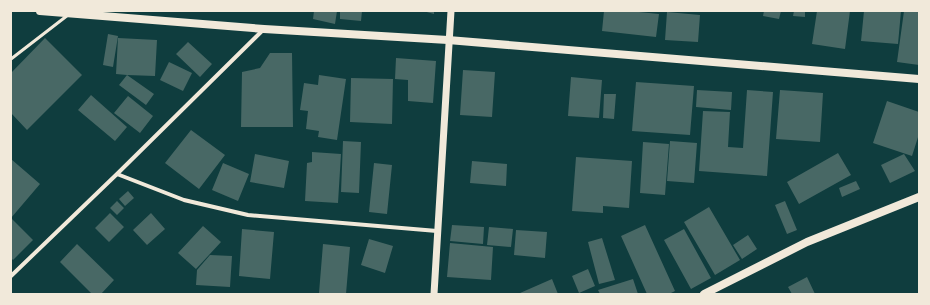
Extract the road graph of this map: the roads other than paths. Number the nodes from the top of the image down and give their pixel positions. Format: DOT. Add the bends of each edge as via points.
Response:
graph roads {
  1 [pos="40,11"];
  2 [pos="451,11"];
  3 [pos="70,13"];
  4 [pos="264,29"];
  5 [pos="448,40"];
  6 [pos="11,59"];
  7 [pos="919,79"];
  8 [pos="117,174"];
  9 [pos="919,197"];
  10 [pos="437,230"];
  11 [pos="11,276"];
  12 [pos="434,294"];
  13 [pos="704,294"];
  1 -- 3 [label="main road"];
  2 -- 5 [label="street"];
  3 -- 4 [label="main road"];
  3 -- 6 [label="lane"];
  4 -- 5 [label="main road"];
  4 -- 8 [label="street"];
  5 -- 7 [label="main road"];
  5 -- 10 [label="street"];
  8 -- 10 [label="street" via="184,200 248,215"];
  8 -- 11 [label="street"];
  9 -- 13 [label="main road" via="808,242"];
  10 -- 12 [label="street"];
}
